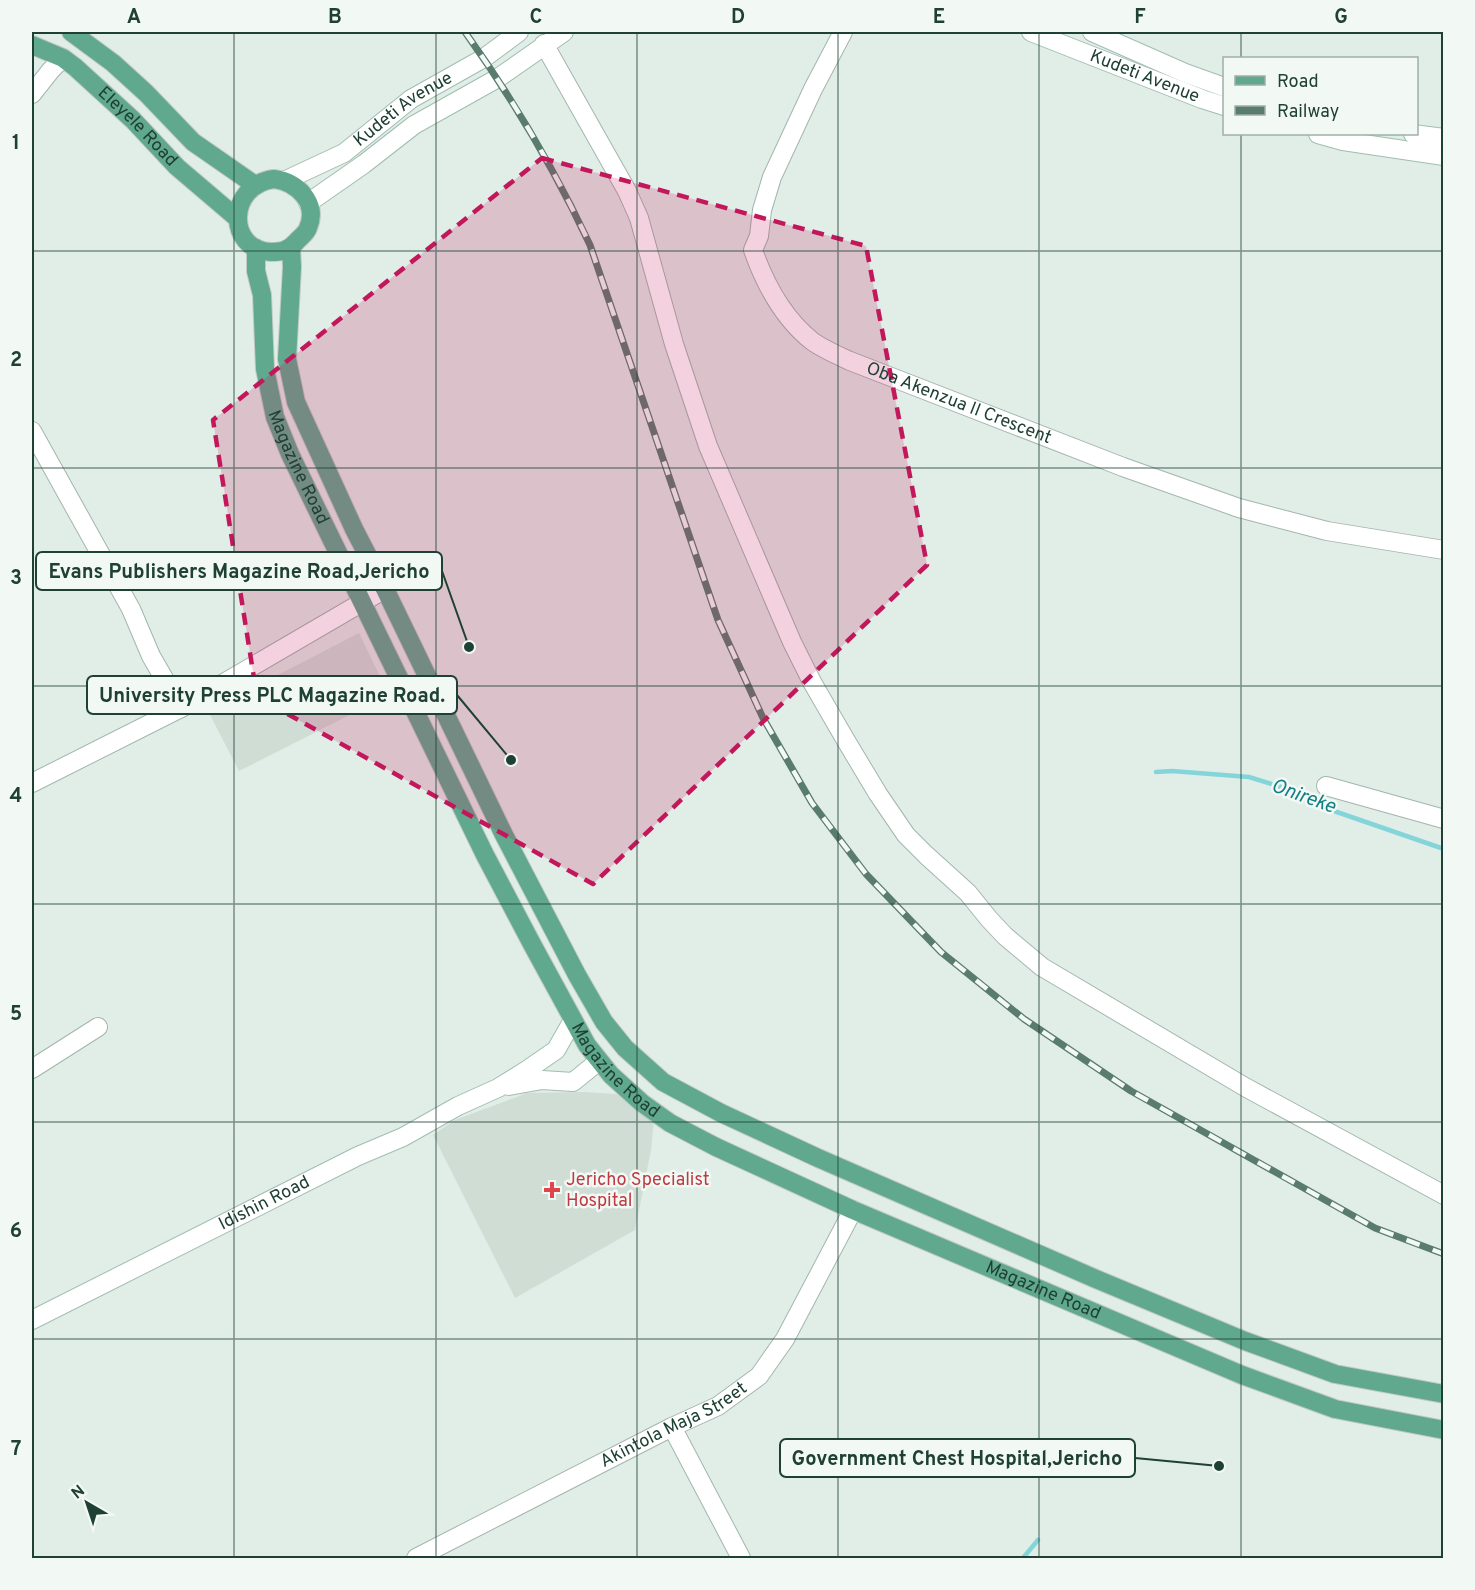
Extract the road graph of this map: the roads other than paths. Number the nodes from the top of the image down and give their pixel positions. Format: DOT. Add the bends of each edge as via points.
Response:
graph roads {
  1 [pos="71,32"];
  2 [pos="519,32"];
  3 [pos="564,32"];
  4 [pos="843,32"];
  5 [pos="1031,32"];
  6 [pos="1092,32"];
  7 [pos="544,44"];
  8 [pos="32,45"];
  9 [pos="63,58"];
  10 [pos="1223,87"];
  11 [pos="32,94"];
  12 [pos="1223,106"];
  13 [pos="1322,135"];
  14 [pos="1418,135"];
  15 [pos="1443,138"];
  16 [pos="1443,156"];
  17 [pos="284,181"];
  18 [pos="255,185"];
  19 [pos="308,203"];
  20 [pos="238,219"];
  21 [pos="256,248"];
  22 [pos="291,248"];
  23 [pos="32,431"];
  24 [pos="1443,550"];
  25 [pos="385,589"];
  26 [pos="361,602"];
  27 [pos="181,708"];
  28 [pos="32,783"];
  29 [pos="1326,786"];
  30 [pos="1443,819"];
  31 [pos="573,1020"];
  32 [pos="98,1027"];
  33 [pos="599,1061"];
  34 [pos="32,1069"];
  35 [pos="498,1088"];
  36 [pos="1443,1195"];
  37 [pos="853,1210"];
  38 [pos="1096,1279"];
  39 [pos="1081,1306"];
  40 [pos="32,1320"];
  41 [pos="1443,1394"];
  42 [pos="672,1427"];
  43 [pos="1443,1430"];
  44 [pos="416,1558"];
  45 [pos="741,1558"];
  1 -- 18 [label="main road, Eleyele Road" via="146,93 193,142"];
  2 -- 17 [label="street, Kudeti Avenue" via="484,58 411,99 344,153"];
  3 -- 7 [label="street"];
  4 -- 24 [label="street, Oba Akenzua II Crescent" via="772,177 753,250 772,295 791,321 813,341 850,361 1239,508 1327,531"];
  5 -- 12 [label="street, Kudeti Avenue"];
  6 -- 10 [label="street, Kudeti Avenue"];
  7 -- 19 [label="street" via="498,78 414,125"];
  7 -- 36 [label="street" via="639,218 708,446 792,642 878,795 906,835 968,892 1005,936 1042,966 1245,1087"];
  8 -- 9 [label="main road, Eleyele Road"];
  9 -- 11 [label="street"];
  9 -- 20 [label="main road, Eleyele Road" via="134,120 177,167"];
  13 -- 16 [label="street"];
  14 -- 15 [label="street"];
  17 -- 18 [label="main road"];
  17 -- 19 [label="main road" via="303,193"];
  18 -- 20 [label="main road" via="241,200"];
  19 -- 22 [label="main road" via="307,231"];
  20 -- 21 [label="main road" via="240,231"];
  21 -- 22 [label="main road" via="268,252"];
  21 -- 26 [label="main road, Magazine Road" via="265,369 275,417"];
  22 -- 25 [label="main road, Magazine Road" via="287,359 296,402"];
  23 -- 27 [label="street"];
  25 -- 26 [label="street"];
  25 -- 38 [label="main road, Magazine Road" via="567,955 604,1022 636,1059 663,1082 721,1113"];
  26 -- 27 [label="street"];
  26 -- 31 [label="main road, Magazine Road" via="485,855"];
  27 -- 28 [label="street"];
  29 -- 30 [label="street"];
  31 -- 33 [label="main road, Magazine Road"];
  31 -- 35 [label="street" via="556,1050"];
  32 -- 34 [label="street"];
  33 -- 35 [label="street" via="573,1082 542,1080"];
  33 -- 37 [label="main road, Magazine Road" via="624,1088 663,1119"];
  35 -- 40 [label="street, Idishin Road"];
  37 -- 39 [label="main road, Magazine Road"];
  37 -- 42 [label="street, Akintola Maja Street" via="785,1339 759,1376 718,1406"];
  38 -- 39 [label="main road"];
  38 -- 41 [label="main road, Magazine Road" via="1335,1374"];
  39 -- 43 [label="main road, Magazine Road" via="1317,1403 1363,1416"];
  42 -- 44 [label="street, Akintola Maja Street"];
  42 -- 45 [label="street"];
}
